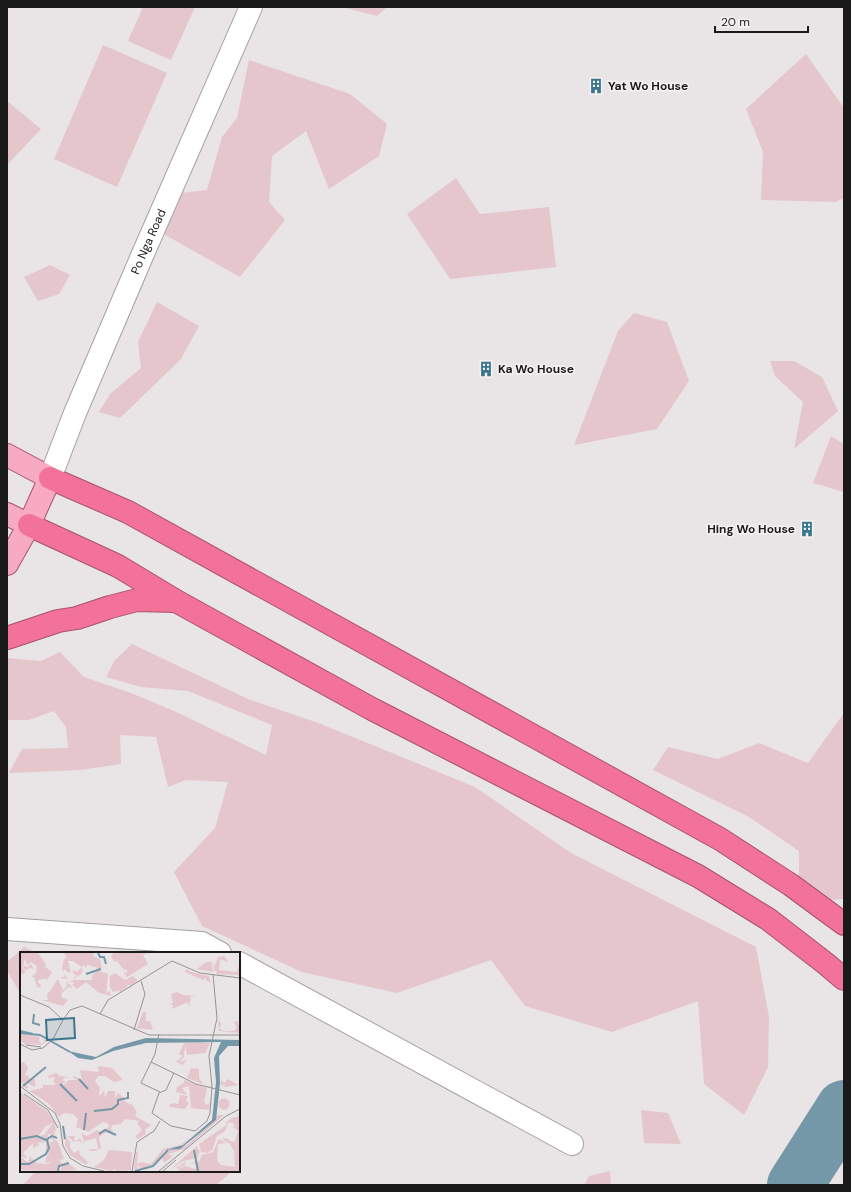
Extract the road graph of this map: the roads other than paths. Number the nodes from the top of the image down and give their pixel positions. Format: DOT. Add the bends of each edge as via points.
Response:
graph roads {
  1 [pos="251,7"];
  2 [pos="7,455"];
  3 [pos="50,478"];
  4 [pos="7,514"];
  5 [pos="29,525"];
  6 [pos="7,564"];
  7 [pos="176,601"];
  8 [pos="7,638"];
  9 [pos="844,924"];
  10 [pos="7,929"];
  11 [pos="218,952"];
  12 [pos="240,964"];
  13 [pos="844,979"];
  14 [pos="572,1144"];
  1 -- 3 [label="street, Po Nga Road" via="99,356"];
  2 -- 3 [label="main road"];
  3 -- 5 [label="main road"];
  3 -- 9 [label="highway" via="128,512 720,839 791,885"];
  4 -- 5 [label="main road"];
  5 -- 6 [label="main road"];
  5 -- 7 [label="highway" via="118,566"];
  7 -- 8 [label="highway" via="137,600 58,621"];
  7 -- 13 [label="highway" via="372,710 698,876 768,919"];
  10 -- 11 [label="street" via="202,943"];
  12 -- 14 [label="street"];
}
